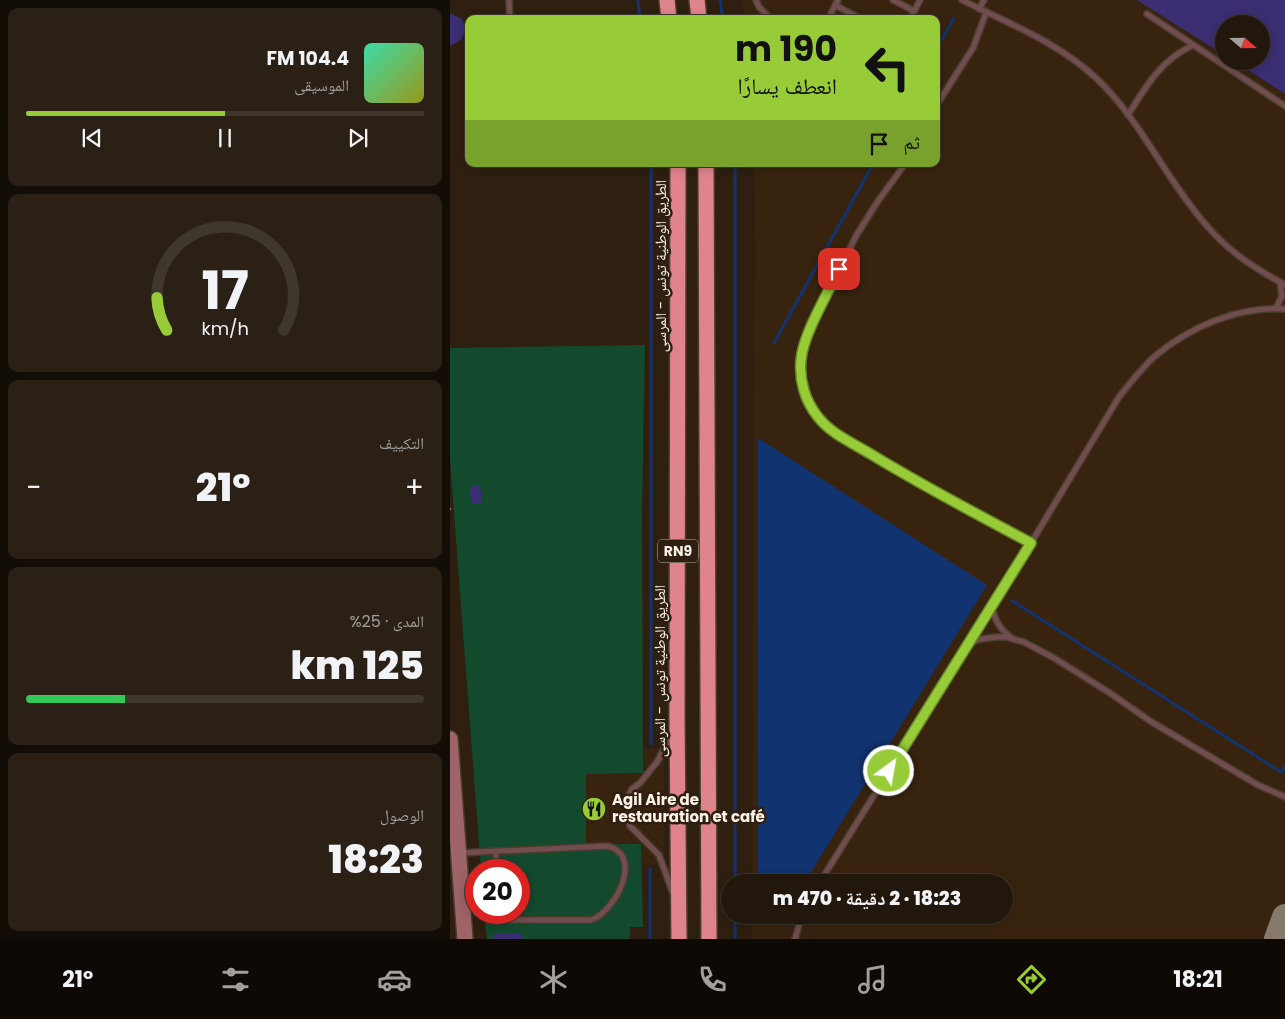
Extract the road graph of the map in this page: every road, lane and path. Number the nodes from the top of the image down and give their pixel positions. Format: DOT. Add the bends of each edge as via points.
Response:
graph roads {
  1 [pos="508,0"];
  2 [pos="697,0"];
  3 [pos="756,0"];
  4 [pos="893,0"];
  5 [pos="920,0"];
  6 [pos="962,0"];
  7 [pos="984,0"];
  8 [pos="836,3"];
  9 [pos="979,9"];
  10 [pos="914,12"];
  11 [pos="986,13"];
  12 [pos="1147,14"];
  13 [pos="510,15"];
  14 [pos="699,15"];
  15 [pos="767,15"];
  16 [pos="830,15"];
  17 [pos="854,15"];
  18 [pos="912,15"];
  19 [pos="1193,45"];
  20 [pos="940,100"];
  21 [pos="1285,106"];
  22 [pos="1128,115"];
  23 [pos="678,167"];
  24 [pos="706,167"];
  25 [pos="903,167"];
  26 [pos="1282,284"];
  27 [pos="1276,308"];
  28 [pos="1285,308"];
  29 [pos="1031,543"];
  30 [pos="992,606"];
  31 [pos="1015,639"];
  32 [pos="969,643"];
  33 [pos="677,716"];
  34 [pos="450,739"];
  35 [pos="1285,797"];
  36 [pos="496,851"];
  37 [pos="459,853"];
  38 [pos="496,859"];
  39 [pos="825,874"];
  40 [pos="465,877"];
  41 [pos="679,908"];
  42 [pos="530,920"];
  43 [pos="466,924"];
  44 [pos="799,924"];
  45 [pos="465,939"];
  46 [pos="679,939"];
  47 [pos="708,939"];
  48 [pos="795,939"];
  1 -- 13 [label="lane"];
  2 -- 14 [label="highway"];
  3 -- 15 [label="lane"];
  4 -- 10 [label="lane"];
  5 -- 10 [label="lane"];
  6 -- 9 [label="lane"];
  7 -- 9 [label="lane"];
  8 -- 16 [label="lane"];
  8 -- 17 [label="lane"];
  9 -- 11 [label="lane"];
  10 -- 18 [label="lane"];
  11 -- 20 [label="lane" via="973,48"];
  11 -- 22 [label="lane" via="1075,60 1096,78"];
  12 -- 19 [label="lane"];
  19 -- 21 [label="lane"];
  19 -- 22 [label="lane" via="1174,55 1157,71"];
  22 -- 26 [label="lane" via="1206,226 1229,249"];
  23 -- 33 [label="highway, الطريق الوطنية تونس - المرسى / RN9"];
  24 -- 47 [label="highway, RN9"];
  25 -- 29 [label="lane" via="856,236 806,339 801,365 804,391 817,416 831,430 928,488"];
  26 -- 27 [label="lane" via="1282,296"];
  27 -- 28 [label="lane"];
  27 -- 29 [label="lane" via="1250,311 1199,328 1154,357 1119,397"];
  29 -- 30 [label="lane"];
  30 -- 31 [label="lane" via="999,626"];
  30 -- 32 [label="lane"];
  31 -- 32 [label="lane" via="988,637"];
  31 -- 35 [label="lane" via="1054,658 1258,786"];
  32 -- 39 [label="lane"];
  33 -- 41 [label="highway, الطريق الوطنية تونس - المرسى / RN9"];
  33 -- 41 [label="lane" via="671,738 657,762 628,795 630,826 659,855"];
  34 -- 37 [label="main road"];
  36 -- 37 [label="lane"];
  36 -- 38 [label="lane"];
  36 -- 42 [label="lane" via="607,846 615,848 622,856 624,880 615,899 600,917 591,920"];
  37 -- 40 [label="main road"];
  41 -- 46 [label="highway, الطريق الوطنية تونس - المرسى / RN9"];
  43 -- 45 [label="main road"];
  44 -- 48 [label="lane"];
}
